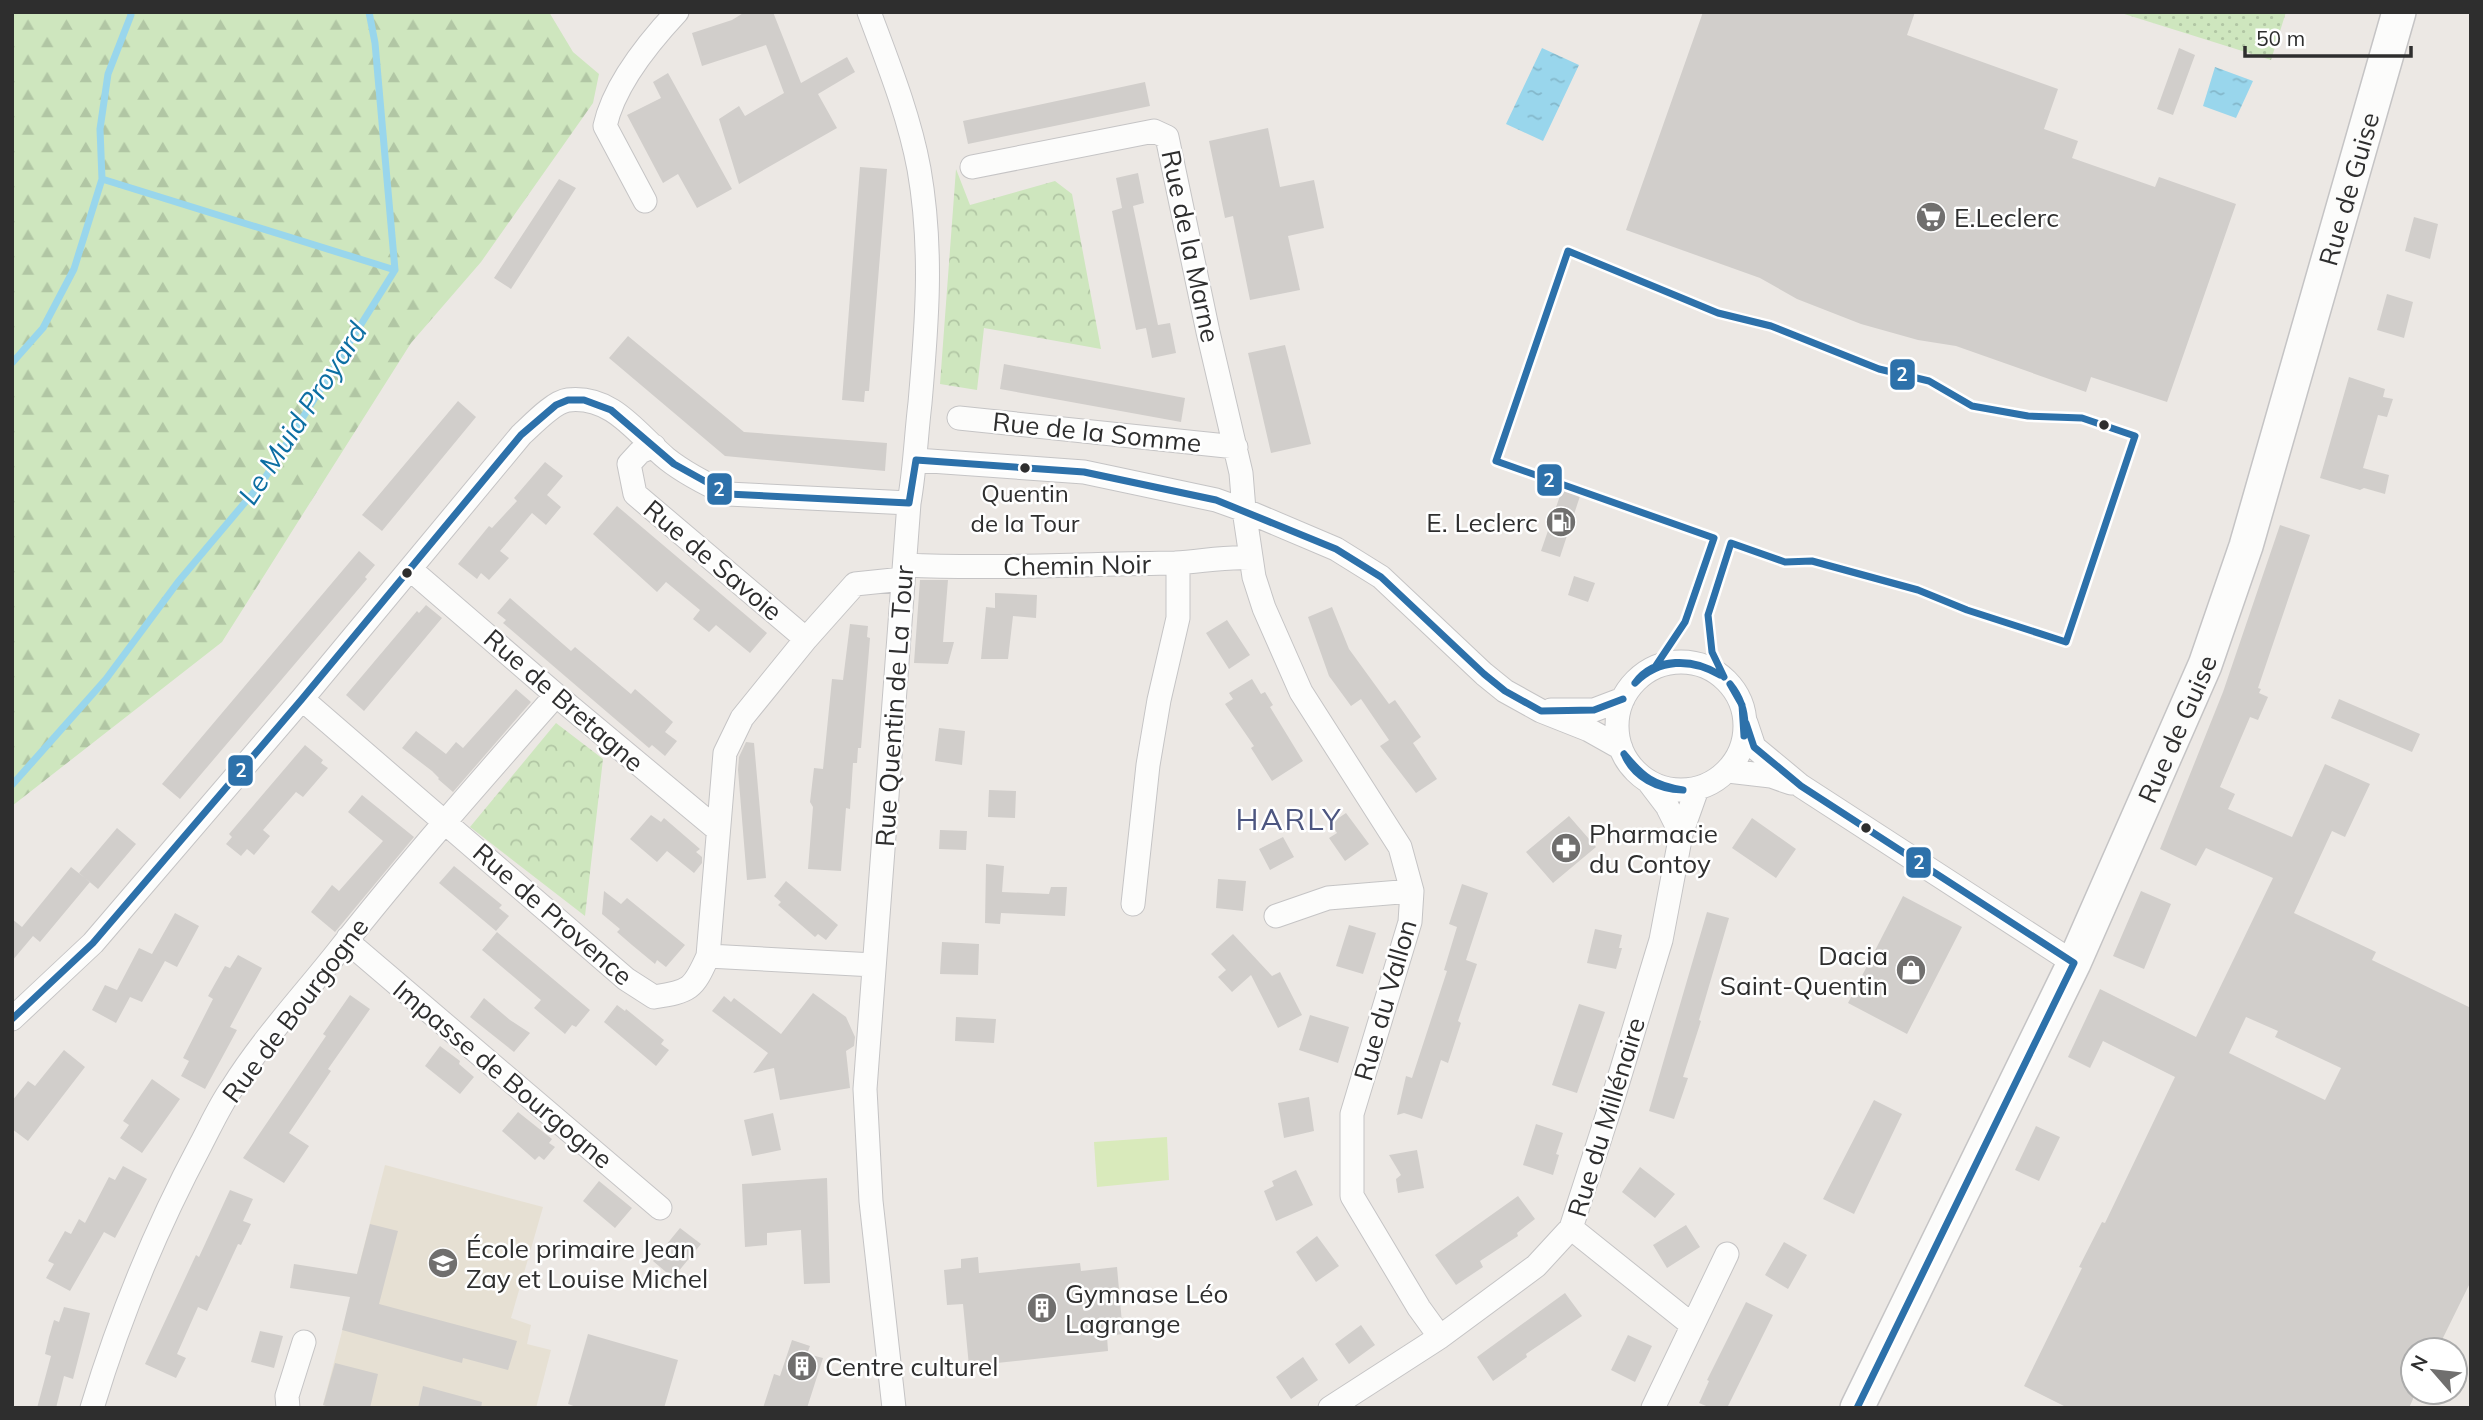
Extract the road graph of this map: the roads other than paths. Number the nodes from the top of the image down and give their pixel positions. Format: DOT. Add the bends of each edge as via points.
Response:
graph roads {
  1 [pos="677,12"];
  2 [pos="869,12"];
  3 [pos="2399,12"];
  4 [pos="972,167"];
  5 [pos="645,201"];
  6 [pos="959,418"];
  7 [pos="654,446"];
  8 [pos="1236,447"];
  9 [pos="916,460"];
  10 [pos="909,503"];
  11 [pos="1244,510"];
  12 [pos="1250,558"];
  13 [pos="1178,563"];
  14 [pos="410,569"];
  15 [pos="904,572"];
  16 [pos="806,639"];
  17 [pos="556,695"];
  18 [pos="302,699"];
  19 [pos="1623,699"];
  20 [pos="1541,710"];
  21 [pos="1746,723"];
  22 [pos="1621,748"];
  23 [pos="1728,771"];
  24 [pos="1648,781"];
  25 [pos="1801,786"];
  26 [pos="1697,789"];
  27 [pos="445,821"];
  28 [pos="718,830"];
  29 [pos="1681,834"];
  30 [pos="1412,891"];
  31 [pos="1133,904"];
  32 [pos="1276,916"];
  33 [pos="348,938"];
  34 [pos="708,956"];
  35 [pos="2074,963"];
  36 [pos="874,965"];
  37 [pos="12,1020"];
  38 [pos="660,1208"];
  39 [pos="1571,1228"];
  40 [pos="1727,1254"];
  41 [pos="1692,1325"];
  42 [pos="1440,1337"];
  43 [pos="304,1342"];
  44 [pos="92,1408"];
  45 [pos="288,1408"];
  46 [pos="894,1408"];
  47 [pos="1330,1408"];
  48 [pos="1653,1408"];
  49 [pos="1857,1408"];
  1 -- 5 [label="street" via="619,87 605,126"];
  2 -- 9 [label="street, Rue Quentin de La Tour" via="897,87 919,168 929,252"];
  3 -- 35 [label="main road, Rue de Guise" via="2246,546 2204,665"];
  4 -- 8 [label="street, Rue de la Marne" via="1154,131 1167,137"];
  6 -- 8 [label="street, Rue de la Somme"];
  7 -- 10 [label="street" via="701,482 728,494"];
  7 -- 14 [label="street" via="622,416 599,403 566,400 541,415 521,435"];
  7 -- 16 [label="street, Rue de Savoie" via="629,464 635,494"];
  8 -- 11 [label="street, Rue de la Marne"];
  9 -- 10 [label="street, Rue Quentin de La Tour"];
  9 -- 11 [label="street" via="1084,472"];
  10 -- 15 [label="street, Rue Quentin de La Tour"];
  11 -- 12 [label="street, Rue du Vallon"];
  11 -- 20 [label="street" via="1336,549 1381,577 1484,674"];
  12 -- 13 [label="street, Chemin Noir"];
  12 -- 30 [label="street, Rue du Vallon" via="1264,608 1301,692 1400,847"];
  13 -- 15 [label="street, Chemin Noir"];
  13 -- 31 [label="street" via="1178,618 1158,699"];
  14 -- 17 [label="street, Rue de Bretagne"];
  14 -- 18 [label="street"];
  15 -- 16 [label="street, Chemin Noir" via="855,583"];
  15 -- 36 [label="street, Rue Quentin de La Tour"];
  16 -- 28 [label="street, Chemin Noir" via="742,718 725,753"];
  17 -- 27 [label="street, Rue de Bourgogne"];
  17 -- 28 [label="street, Rue de Bretagne"];
  18 -- 27 [label="street, Rue de Provence"];
  18 -- 37 [label="street" via="93,943"];
  19 -- 20 [label="street" via="1594,710"];
  19 -- 21 [label="street" via="1631,686 1655,667 1691,662 1724,677 1735,690"];
  19 -- 22 [label="street" via="1617,732"];
  20 -- 22 [label="street"];
  21 -- 23 [label="street" via="1738,757"];
  21 -- 25 [label="street" via="1754,747"];
  22 -- 24 [label="street"];
  23 -- 25 [label="street" via="1771,776"];
  23 -- 26 [label="street"];
  24 -- 26 [label="street" via="1671,789"];
  24 -- 29 [label="street"];
  25 -- 35 [label="street"];
  26 -- 29 [label="street, Rue du Millénaire"];
  27 -- 33 [label="street, Rue de Bourgogne"];
  27 -- 34 [label="street, Rue de Provence" via="626,979 654,998 684,992 699,976"];
  28 -- 34 [label="street, Chemin Noir"];
  29 -- 39 [label="street, Rue du Millénaire" via="1661,940"];
  30 -- 32 [label="street" via="1328,898"];
  30 -- 42 [label="street, Rue du Vallon" via="1410,922 1352,1114 1352,1196"];
  33 -- 38 [label="street, Impasse de Bourgogne"];
  33 -- 44 [label="street, Rue de Bourgogne" via="282,1018 218,1113 144,1260"];
  34 -- 36 [label="street"];
  35 -- 49 [label="main road, Rue de Guise"];
  36 -- 46 [label="street, Rue Quentin de La Tour" via="865,1089 871,1201"];
  39 -- 41 [label="street"];
  39 -- 42 [label="street, Rue du Millénaire" via="1536,1266"];
  40 -- 41 [label="street"];
  41 -- 48 [label="street"];
  42 -- 47 [label="street, Rue du Millénaire"];
  43 -- 45 [label="street" via="287,1396"];
}
